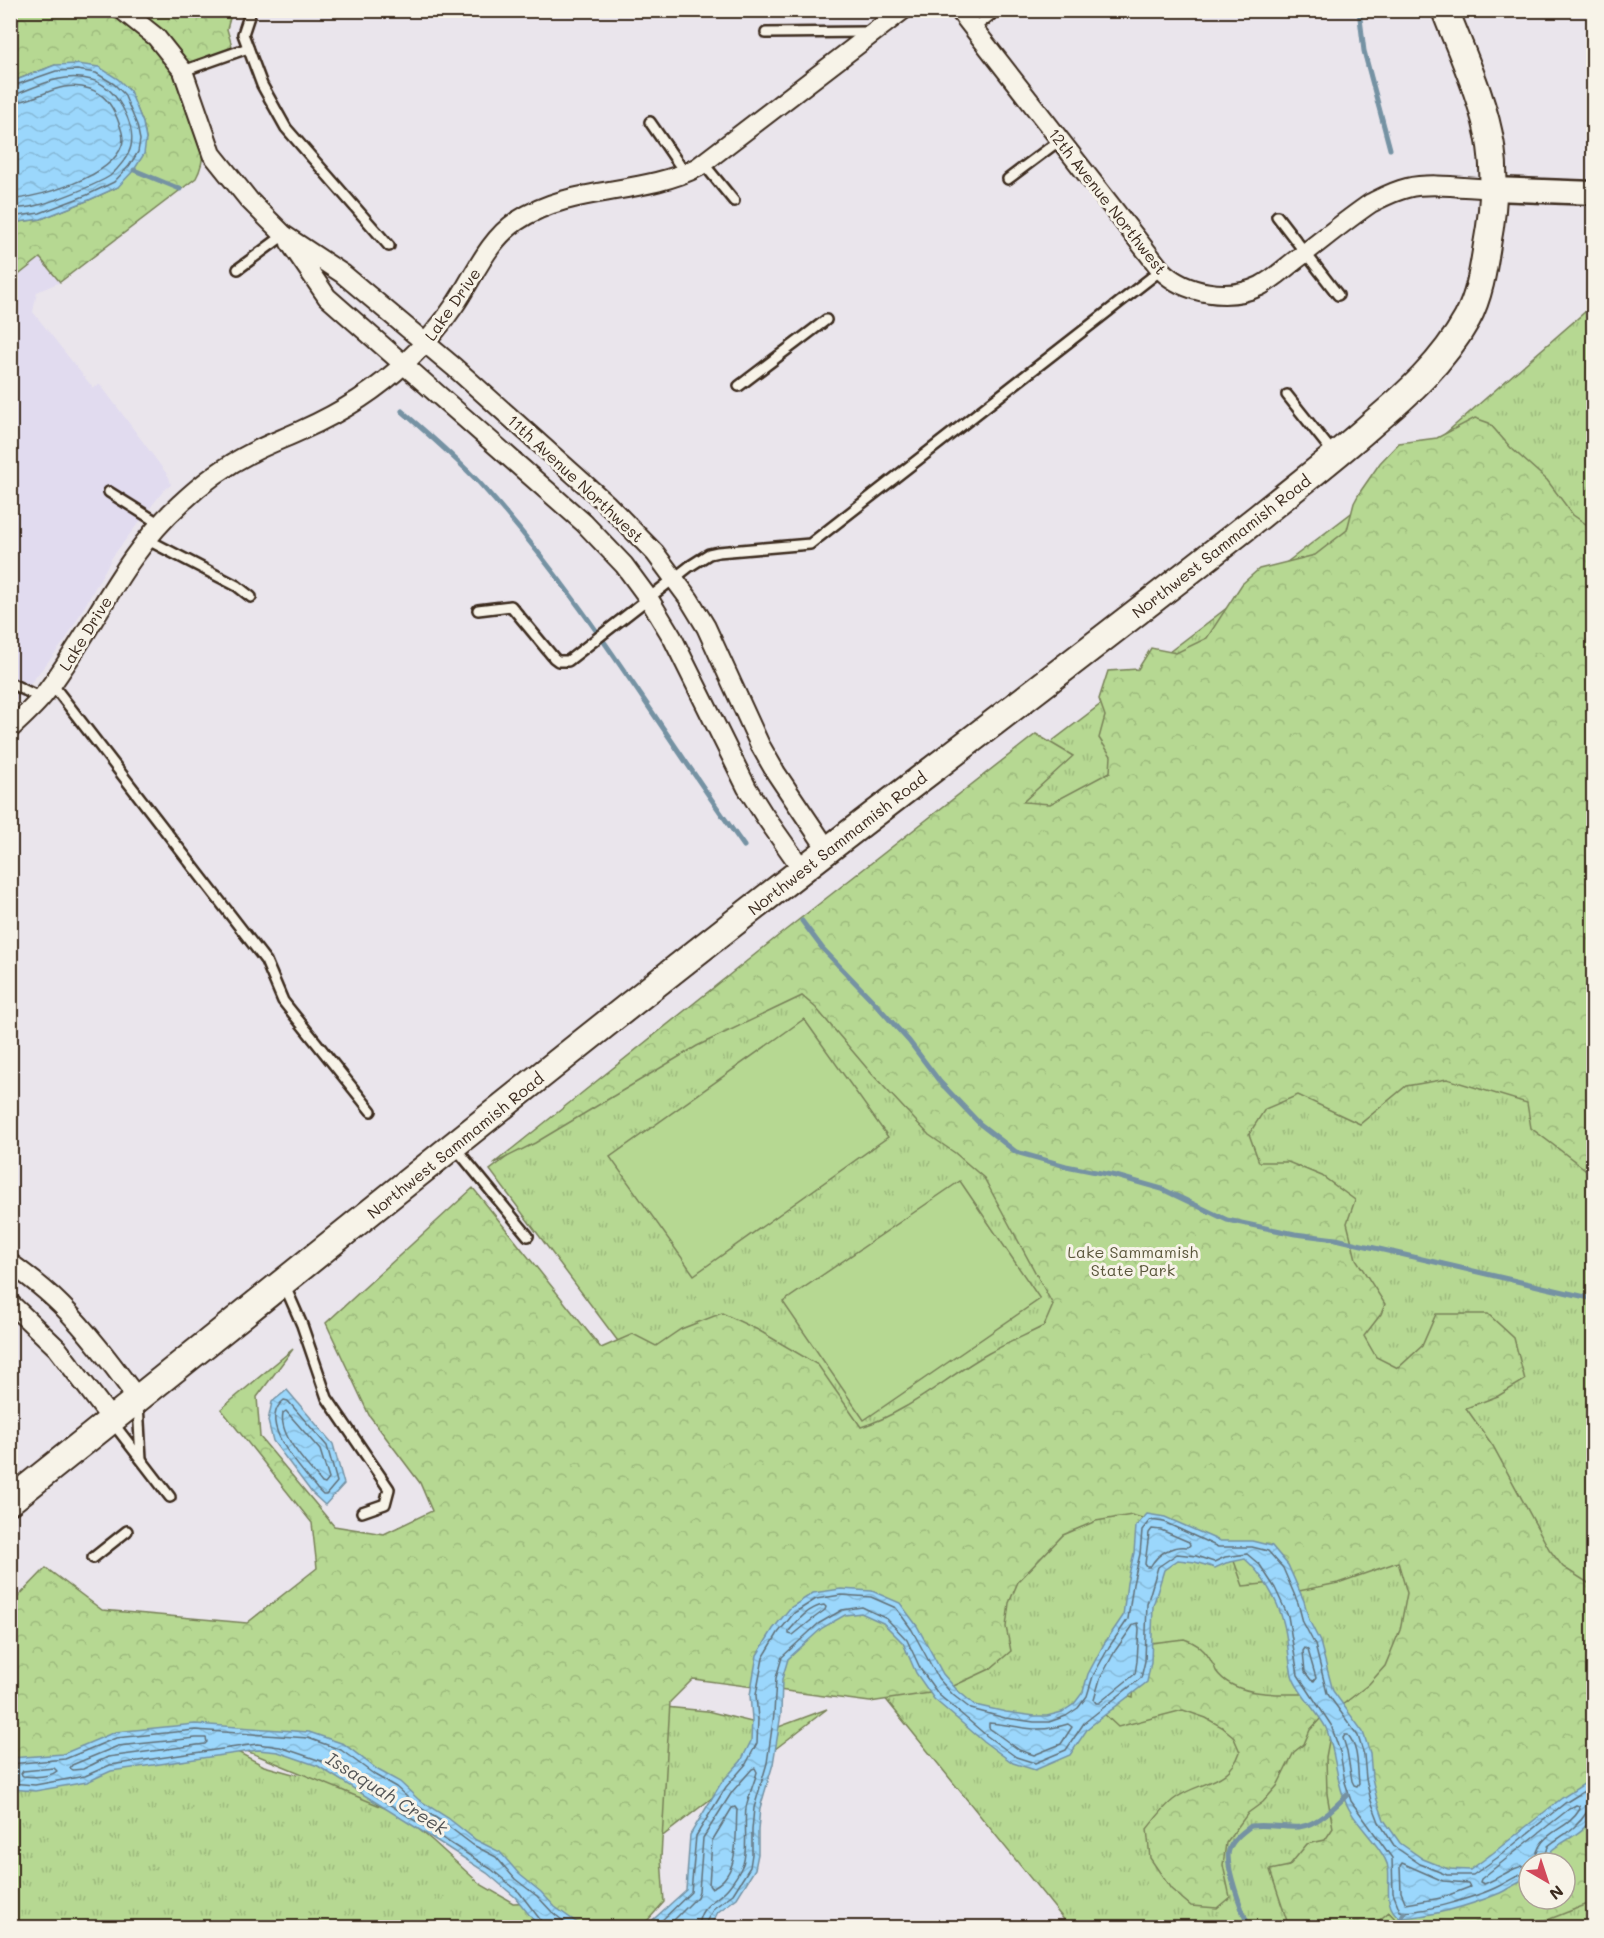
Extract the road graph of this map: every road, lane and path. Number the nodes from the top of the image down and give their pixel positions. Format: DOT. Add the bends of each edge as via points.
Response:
graph roads {
  1 [pos="122,10"];
  2 [pos="251,10"];
  3 [pos="903,10"];
  4 [pos="959,10"];
  5 [pos="997,10"];
  6 [pos="1445,10"];
  7 [pos="974,29"];
  8 [pos="874,32"];
  9 [pos="766,33"];
  10 [pos="248,48"];
  11 [pos="183,71"];
  12 [pos="650,122"];
  13 [pos="1060,140"];
  14 [pos="703,163"];
  15 [pos="685,173"];
  16 [pos="1008,179"];
  17 [pos="1494,189"];
  18 [pos="1593,193"];
  19 [pos="734,201"];
  20 [pos="1277,216"];
  21 [pos="284,234"];
  22 [pos="389,246"];
  23 [pos="1305,253"];
  24 [pos="238,268"];
  25 [pos="1161,270"];
  26 [pos="1338,295"];
  27 [pos="826,320"];
  28 [pos="425,343"];
  29 [pos="404,365"];
  30 [pos="740,386"];
  31 [pos="1287,394"];
  32 [pos="1335,456"];
  33 [pos="109,492"];
  34 [pos="160,524"];
  35 [pos="148,540"];
  36 [pos="675,578"];
  37 [pos="251,597"];
  38 [pos="649,599"];
  39 [pos="478,610"];
  40 [pos="10,683"];
  41 [pos="47,691"];
  42 [pos="10,729"];
  43 [pos="827,849"];
  44 [pos="802,869"];
  45 [pos="371,1111"];
  46 [pos="454,1146"];
  47 [pos="528,1236"];
  48 [pos="10,1263"];
  49 [pos="283,1282"];
  50 [pos="10,1304"];
  51 [pos="138,1399"];
  52 [pos="112,1420"];
  53 [pos="141,1459"];
  54 [pos="170,1497"];
  55 [pos="10,1502"];
  56 [pos="362,1512"];
  57 [pos="127,1531"];
  58 [pos="93,1557"];
  1 -- 11 [label="street, 11th Avenue Northwest" via="156,37"];
  2 -- 10 [label="lane" via="243,34"];
  3 -- 8 [label="street, Lake Drive"];
  4 -- 7 [label="street, 12th Avenue Northwest"];
  5 -- 7 [label="lane"];
  6 -- 17 [label="main road, Northwest Sammamish Road" via="1485,122"];
  7 -- 13 [label="street, 12th Avenue Northwest"];
  8 -- 9 [label="lane"];
  8 -- 14 [label="street, Lake Drive"];
  10 -- 11 [label="lane"];
  10 -- 22 [label="lane" via="262,85 286,128"];
  11 -- 21 [label="street, 11th Avenue Northwest" via="212,154 249,200"];
  12 -- 15 [label="lane"];
  13 -- 16 [label="lane"];
  13 -- 25 [label="street, 12th Avenue Northwest"];
  14 -- 15 [label="street, Lake Drive"];
  14 -- 19 [label="lane"];
  15 -- 28 [label="street, Lake Drive" via="566,200 515,222 490,248 455,306"];
  17 -- 18 [label="street"];
  17 -- 23 [label="street, 12th Avenue Northwest" via="1407,188 1371,203"];
  17 -- 32 [label="main road, Northwest Sammamish Road" via="1482,275 1471,311 1454,342 1398,403"];
  20 -- 23 [label="lane"];
  21 -- 24 [label="lane"];
  21 -- 28 [label="street, 11th Avenue Northwest" via="343,274"];
  21 -- 29 [label="street, 11th Avenue Northwest" via="327,297"];
  23 -- 25 [label="street, 12th Avenue Northwest" via="1269,281 1236,294 1186,287"];
  23 -- 26 [label="lane"];
  25 -- 36 [label="lane" via="810,544 709,554"];
  27 -- 30 [label="lane"];
  28 -- 29 [label="street, Lake Drive"];
  28 -- 36 [label="street, 11th Avenue Northwest" via="621,517"];
  29 -- 34 [label="street, Lake Drive" via="334,415 250,453 216,475"];
  29 -- 38 [label="street, 11th Avenue Northwest" via="584,523 624,565"];
  31 -- 32 [label="lane"];
  32 -- 43 [label="main road, Northwest Sammamish Road"];
  33 -- 34 [label="lane"];
  34 -- 35 [label="street, Lake Drive"];
  35 -- 37 [label="lane"];
  35 -- 41 [label="street, Lake Drive"];
  36 -- 38 [label="lane"];
  36 -- 43 [label="street, 11th Avenue Northwest" via="706,627 766,755"];
  38 -- 39 [label="lane" via="563,662 554,658 510,606"];
  38 -- 44 [label="street, 11th Avenue Northwest" via="691,673 747,788"];
  40 -- 41 [label="lane"];
  41 -- 42 [label="street, Lake Drive"];
  41 -- 45 [label="lane" via="266,962 284,1001"];
  43 -- 44 [label="main road, Northwest Sammamish Road"];
  44 -- 46 [label="main road, Northwest Sammamish Road"];
  46 -- 47 [label="lane"];
  46 -- 49 [label="main road, Northwest Sammamish Road"];
  48 -- 51 [label="street" via="74,1319"];
  49 -- 51 [label="main road, Northwest Sammamish Road"];
  49 -- 56 [label="lane" via="327,1398 389,1489 385,1504"];
  50 -- 52 [label="street" via="57,1348"];
  51 -- 52 [label="main road, Northwest Sammamish Road"];
  51 -- 53 [label="lane"];
  52 -- 53 [label="lane"];
  52 -- 55 [label="main road, Northwest Sammamish Road"];
  53 -- 54 [label="lane"];
  57 -- 58 [label="lane"];
}
